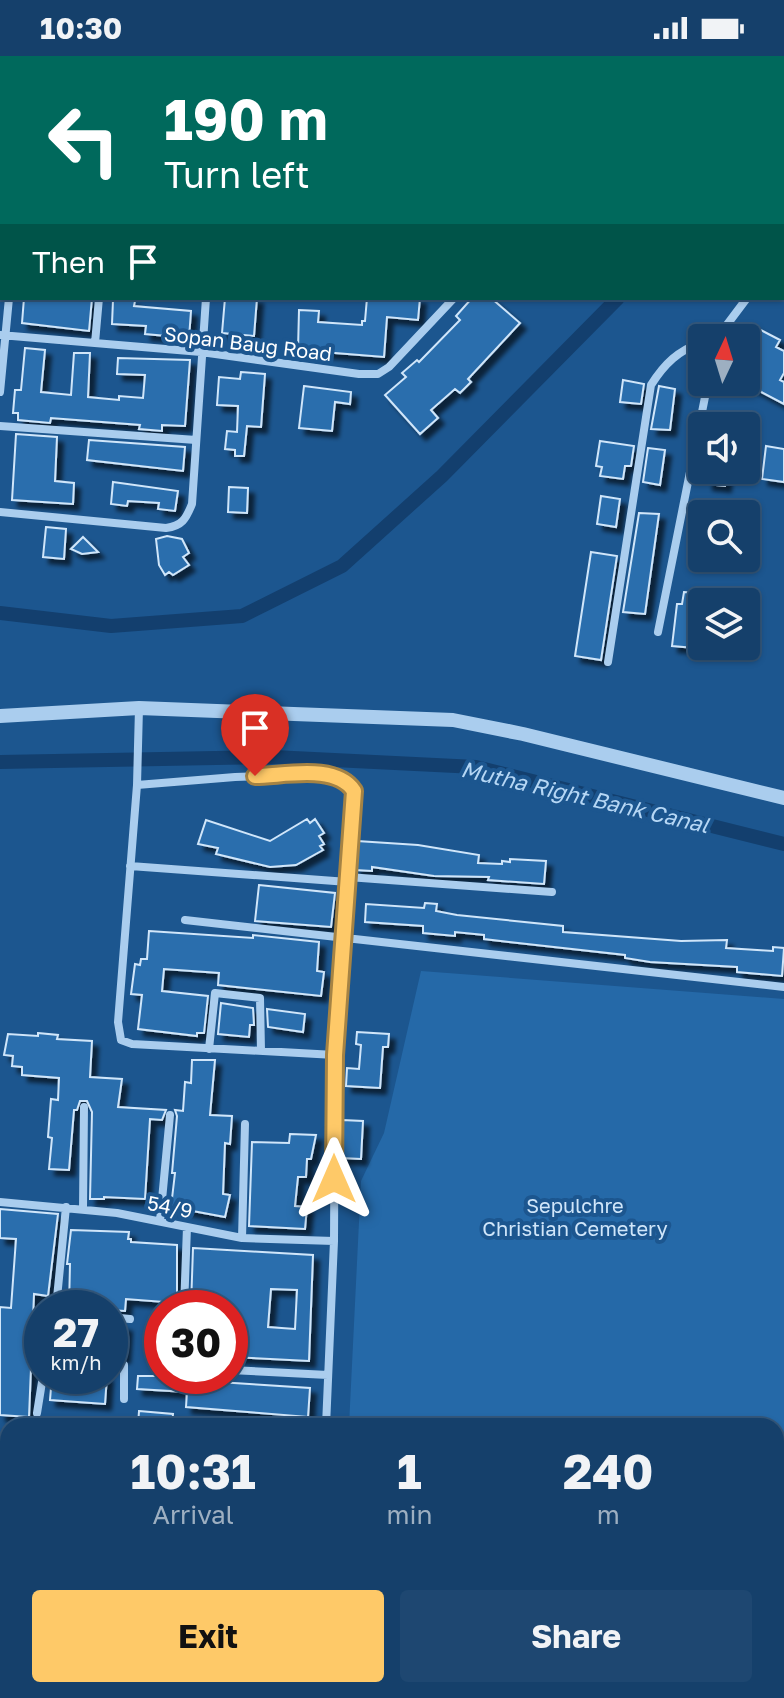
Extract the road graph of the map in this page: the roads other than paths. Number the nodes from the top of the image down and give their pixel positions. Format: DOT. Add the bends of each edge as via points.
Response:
graph roads {
  1 [pos="9,300"];
  2 [pos="99,300"];
  3 [pos="206,300"];
  4 [pos="452,300"];
  5 [pos="745,300"];
  6 [pos="726,324"];
  7 [pos="3,335"];
  8 [pos="95,343"];
  9 [pos="688,347"];
  10 [pos="201,352"];
  11 [pos="0,392"];
  12 [pos="705,396"];
  13 [pos="0,426"];
  14 [pos="196,440"];
  15 [pos="0,512"];
  16 [pos="658,632"];
  17 [pos="608,662"];
  18 [pos="139,708"];
  19 [pos="0,716"];
  20 [pos="137,785"];
  21 [pos="784,798"];
  22 [pos="130,866"];
  23 [pos="348,879"];
  24 [pos="552,892"];
  25 [pos="185,920"];
  26 [pos="342,937"];
  27 [pos="784,987"];
  28 [pos="209,1049"];
  29 [pos="261,1051"];
  30 [pos="335,1055"];
  31 [pos="84,1107"];
  32 [pos="170,1115"];
  33 [pos="245,1124"];
  34 [pos="0,1202"];
  35 [pos="66,1207"];
  36 [pos="83,1209"];
  37 [pos="160,1221"];
  38 [pos="187,1227"];
  39 [pos="242,1238"];
  40 [pos="334,1241"];
  41 [pos="58,1290"];
  42 [pos="185,1290"];
  43 [pos="248,1371"];
  44 [pos="328,1375"];
  45 [pos="40,1394"];
  46 [pos="124,1394"];
  47 [pos="124,1399"];
  48 [pos="37,1413"];
  49 [pos="326,1418"];
  1 -- 7 [label="street"];
  2 -- 8 [label="street"];
  3 -- 10 [label="street"];
  4 -- 10 [label="street, Sopan Baug Road" via="378,374"];
  5 -- 6 [label="street"];
  7 -- 8 [label="street, Sopan Baug Road"];
  7 -- 11 [label="street"];
  8 -- 10 [label="street, Sopan Baug Road"];
  9 -- 17 [label="street" via="662,368 651,385"];
  10 -- 14 [label="street"];
  12 -- 16 [label="street"];
  13 -- 14 [label="street"];
  14 -- 15 [label="street" via="192,504 179,526"];
  18 -- 19 [label="street"];
  18 -- 20 [label="street"];
  18 -- 21 [label="street" via="453,720"];
  20 -- 22 [label="street"];
  20 -- 23 [label="street" via="315,774 349,782 354,791"];
  22 -- 23 [label="street"];
  22 -- 28 [label="street" via="121,1040"];
  23 -- 24 [label="street"];
  23 -- 26 [label="street"];
  25 -- 26 [label="street"];
  26 -- 27 [label="street"];
  26 -- 30 [label="street"];
  28 -- 29 [label="street"];
  28 -- 29 [label="street" via="215,993 260,998"];
  29 -- 30 [label="street"];
  30 -- 40 [label="street"];
  31 -- 36 [label="street"];
  32 -- 37 [label="street"];
  33 -- 39 [label="street"];
  34 -- 35 [label="street, 54/9"];
  35 -- 36 [label="street, 54/9"];
  35 -- 41 [label="street"];
  36 -- 37 [label="street, 54/9"];
  37 -- 38 [label="street, 54/9"];
  38 -- 39 [label="street, 54/9"];
  38 -- 42 [label="street"];
  39 -- 40 [label="street, 54/9"];
  40 -- 44 [label="street"];
  43 -- 44 [label="street"];
  44 -- 49 [label="street"];
  45 -- 48 [label="street"];
  46 -- 47 [label="street"];
}
